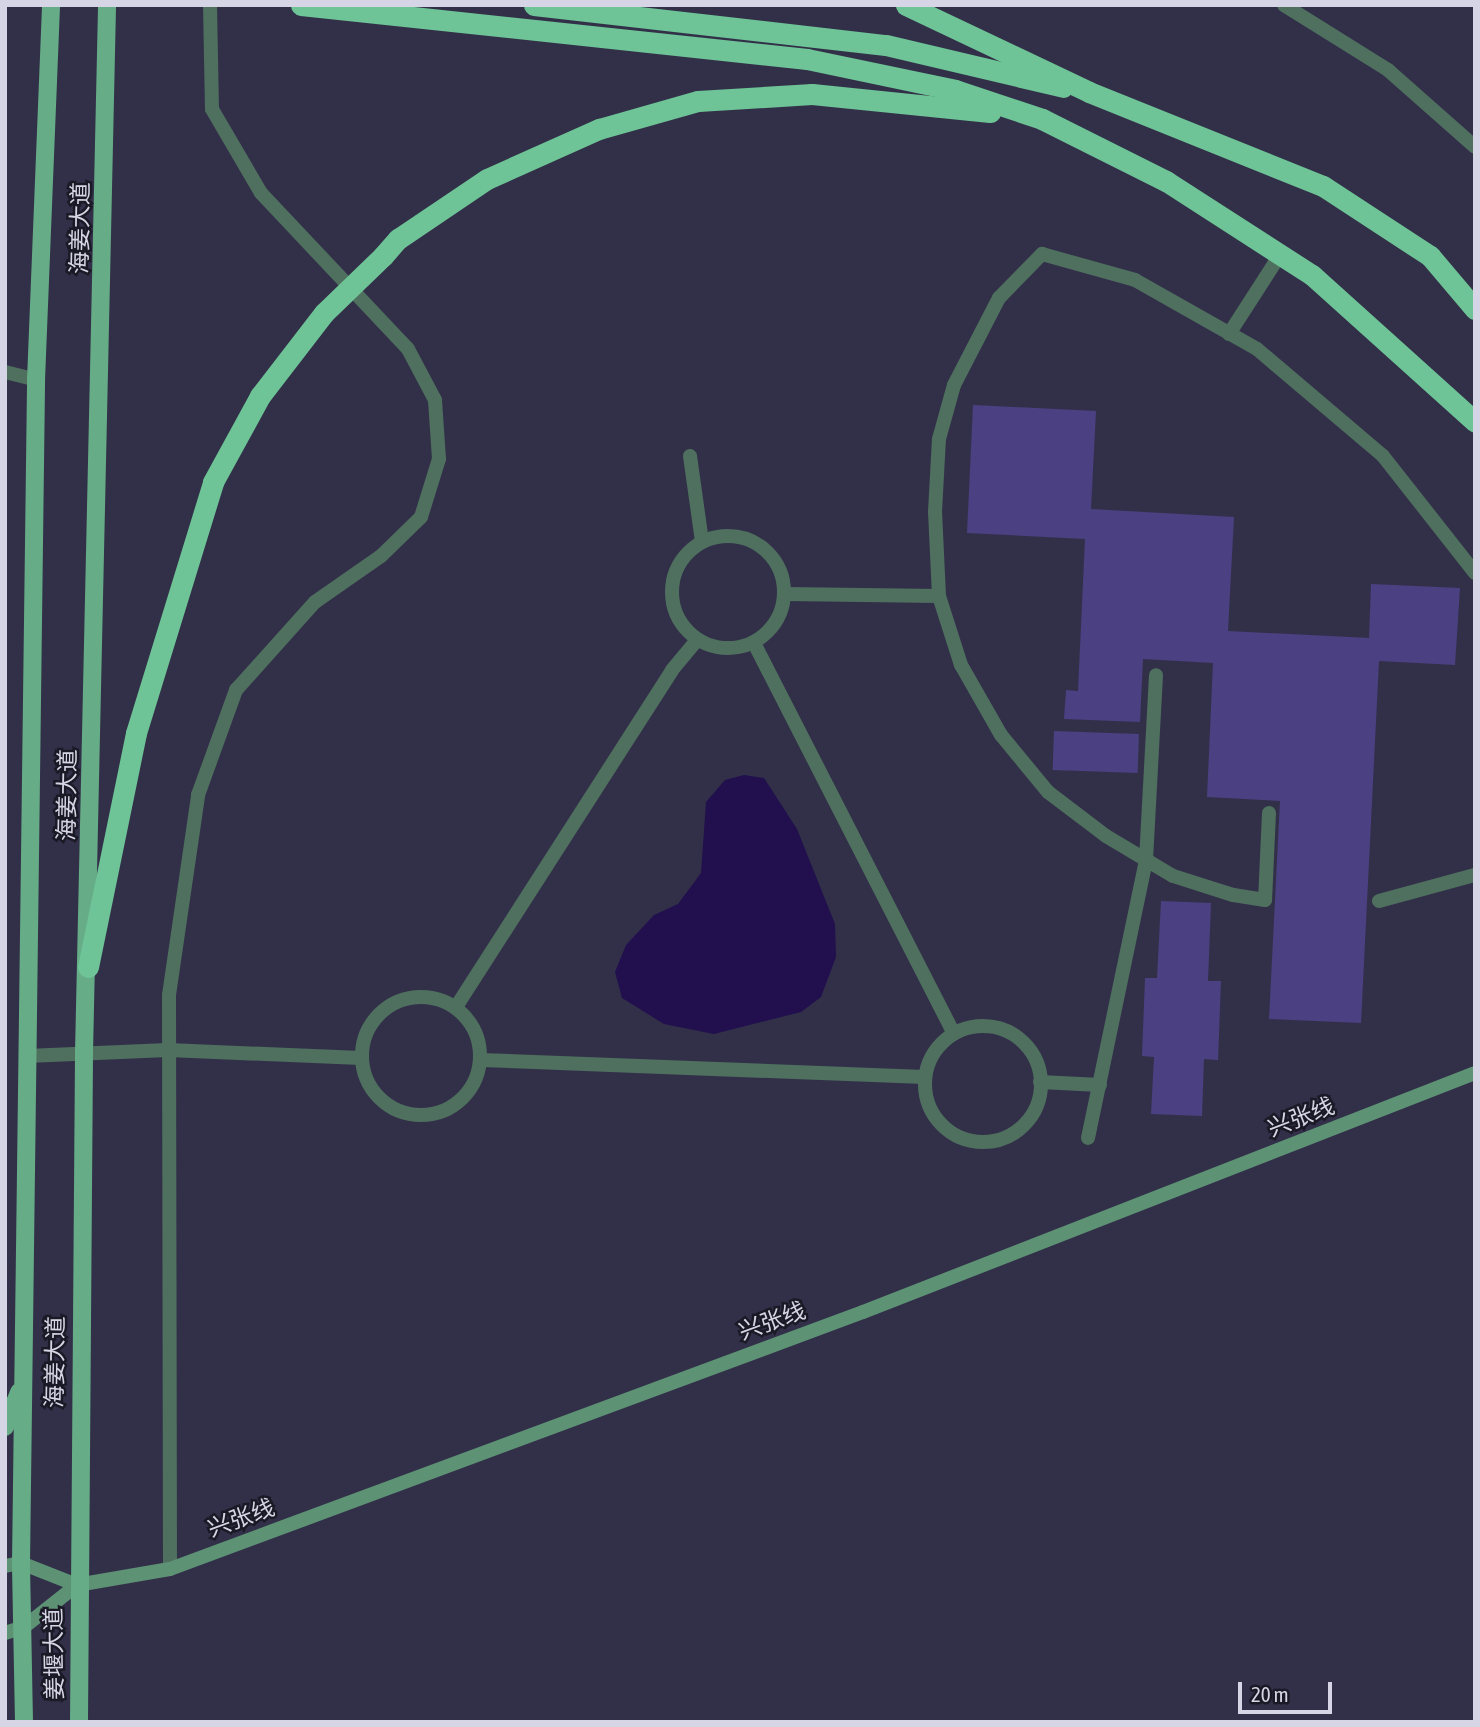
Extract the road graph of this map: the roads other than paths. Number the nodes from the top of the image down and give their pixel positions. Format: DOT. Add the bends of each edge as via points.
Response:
graph roads {
  1 [pos="51,5"];
  2 [pos="107,5"];
  3 [pos="210,5"];
  4 [pos="301,5"];
  5 [pos="534,5"];
  6 [pos="906,5"];
  7 [pos="1284,5"];
  8 [pos="1089,92"];
  9 [pos="1042,120"];
  10 [pos="1475,147"];
  11 [pos="1280,254"];
  12 [pos="1475,309"];
  13 [pos="1229,334"];
  14 [pos="5,372"];
  15 [pos="36,380"];
  16 [pos="1475,422"];
  17 [pos="690,456"];
  18 [pos="702,541"];
  19 [pos="1475,573"];
  20 [pos="785,594"];
  21 [pos="939,596"];
  22 [pos="697,640"];
  23 [pos="754,643"];
  24 [pos="1156,675"];
  25 [pos="1269,813"];
  26 [pos="1146,860"];
  27 [pos="1475,875"];
  28 [pos="1379,901"];
  29 [pos="88,967"];
  30 [pos="456,1007"];
  31 [pos="954,1034"];
  32 [pos="168,1050"];
  33 [pos="84,1053"];
  34 [pos="27,1056"];
  35 [pos="361,1058"];
  36 [pos="481,1060"];
  37 [pos="1475,1073"];
  38 [pos="925,1077"];
  39 [pos="1040,1082"];
  40 [pos="1100,1085"];
  41 [pos="1088,1138"];
  42 [pos="23,1379"];
  43 [pos="5,1427"];
  44 [pos="13,1565"];
  45 [pos="170,1569"];
  46 [pos="77,1585"];
  47 [pos="24,1627"];
  48 [pos="5,1633"];
  49 [pos="24,1722"];
  50 [pos="79,1722"];
  1 -- 15 [label="main road, 海姜大道"];
  2 -- 29 [label="main road, 海姜大道"];
  3 -- 32 [label="street" via="212,109 261,193 408,348 435,400 439,459 421,517 381,556 316,602 236,690 198,796 169,995"];
  4 -- 9 [label="highway" via="807,59 955,90"];
  5 -- 8 [label="highway" via="886,45"];
  6 -- 8 [label="highway"];
  7 -- 10 [label="street" via="1388,70"];
  8 -- 12 [label="highway" via="1324,186 1430,256"];
  9 -- 11 [label="highway" via="1166,181"];
  9 -- 29 [label="highway, bridge" via="926,102 812,94 698,102 599,129 488,178 398,239 324,313 260,396 213,482 136,733"];
  11 -- 13 [label="street"];
  11 -- 16 [label="highway" via="1312,275"];
  13 -- 19 [label="street" via="1257,349 1383,456"];
  13 -- 21 [label="street" via="1135,280 1042,254 999,298 954,385 939,439 935,512"];
  14 -- 15 [label="street"];
  15 -- 34 [label="main road, 海姜大道"];
  17 -- 18 [label="street"];
  18 -- 20 [label="street" via="724,535 748,539 768,551 780,571"];
  18 -- 22 [label="street" via="684,556 673,578 671,601 680,623"];
  20 -- 21 [label="street"];
  20 -- 23 [label="street" via="780,614"];
  21 -- 26 [label="street" via="961,665 1001,735 1048,792"];
  22 -- 23 [label="street" via="735,649"];
  22 -- 30 [label="street" via="672,670"];
  23 -- 31 [label="street"];
  24 -- 26 [label="street"];
  25 -- 26 [label="street" via="1265,900 1173,876"];
  26 -- 40 [label="street"];
  27 -- 28 [label="street"];
  29 -- 33 [label="main road, 海姜大道"];
  30 -- 35 [label="street" via="436,998 414,996 393,1003 375,1017"];
  30 -- 36 [label="street" via="470,1022"];
  31 -- 38 [label="street" via="940,1045"];
  31 -- 39 [label="street" via="972,1027 1011,1033 1026,1046"];
  32 -- 33 [label="street"];
  32 -- 35 [label="street"];
  32 -- 45 [label="street"];
  33 -- 34 [label="street"];
  33 -- 46 [label="main road, 海姜大道"];
  34 -- 42 [label="main road, 海姜大道"];
  35 -- 36 [label="street" via="367,1084 384,1104 407,1115 433,1115 457,1105 474,1085"];
  36 -- 38 [label="street"];
  37 -- 45 [label="main road, 兴张线" via="863,1312"];
  38 -- 39 [label="street" via="926,1099 935,1118 950,1133 970,1141 991,1142 1011,1135 1027,1121 1038,1103"];
  39 -- 40 [label="street"];
  40 -- 41 [label="street"];
  42 -- 43 [label="main road"];
  42 -- 44 [label="main road, 海姜大道"];
  44 -- 46 [label="main road"];
  44 -- 47 [label="main road, 海姜大道"];
  45 -- 46 [label="main road, 兴张线"];
  46 -- 47 [label="main road"];
  46 -- 50 [label="main road, 姜堰大道"];
  47 -- 48 [label="main road"];
  47 -- 49 [label="main road, 姜堰大道"];
}
